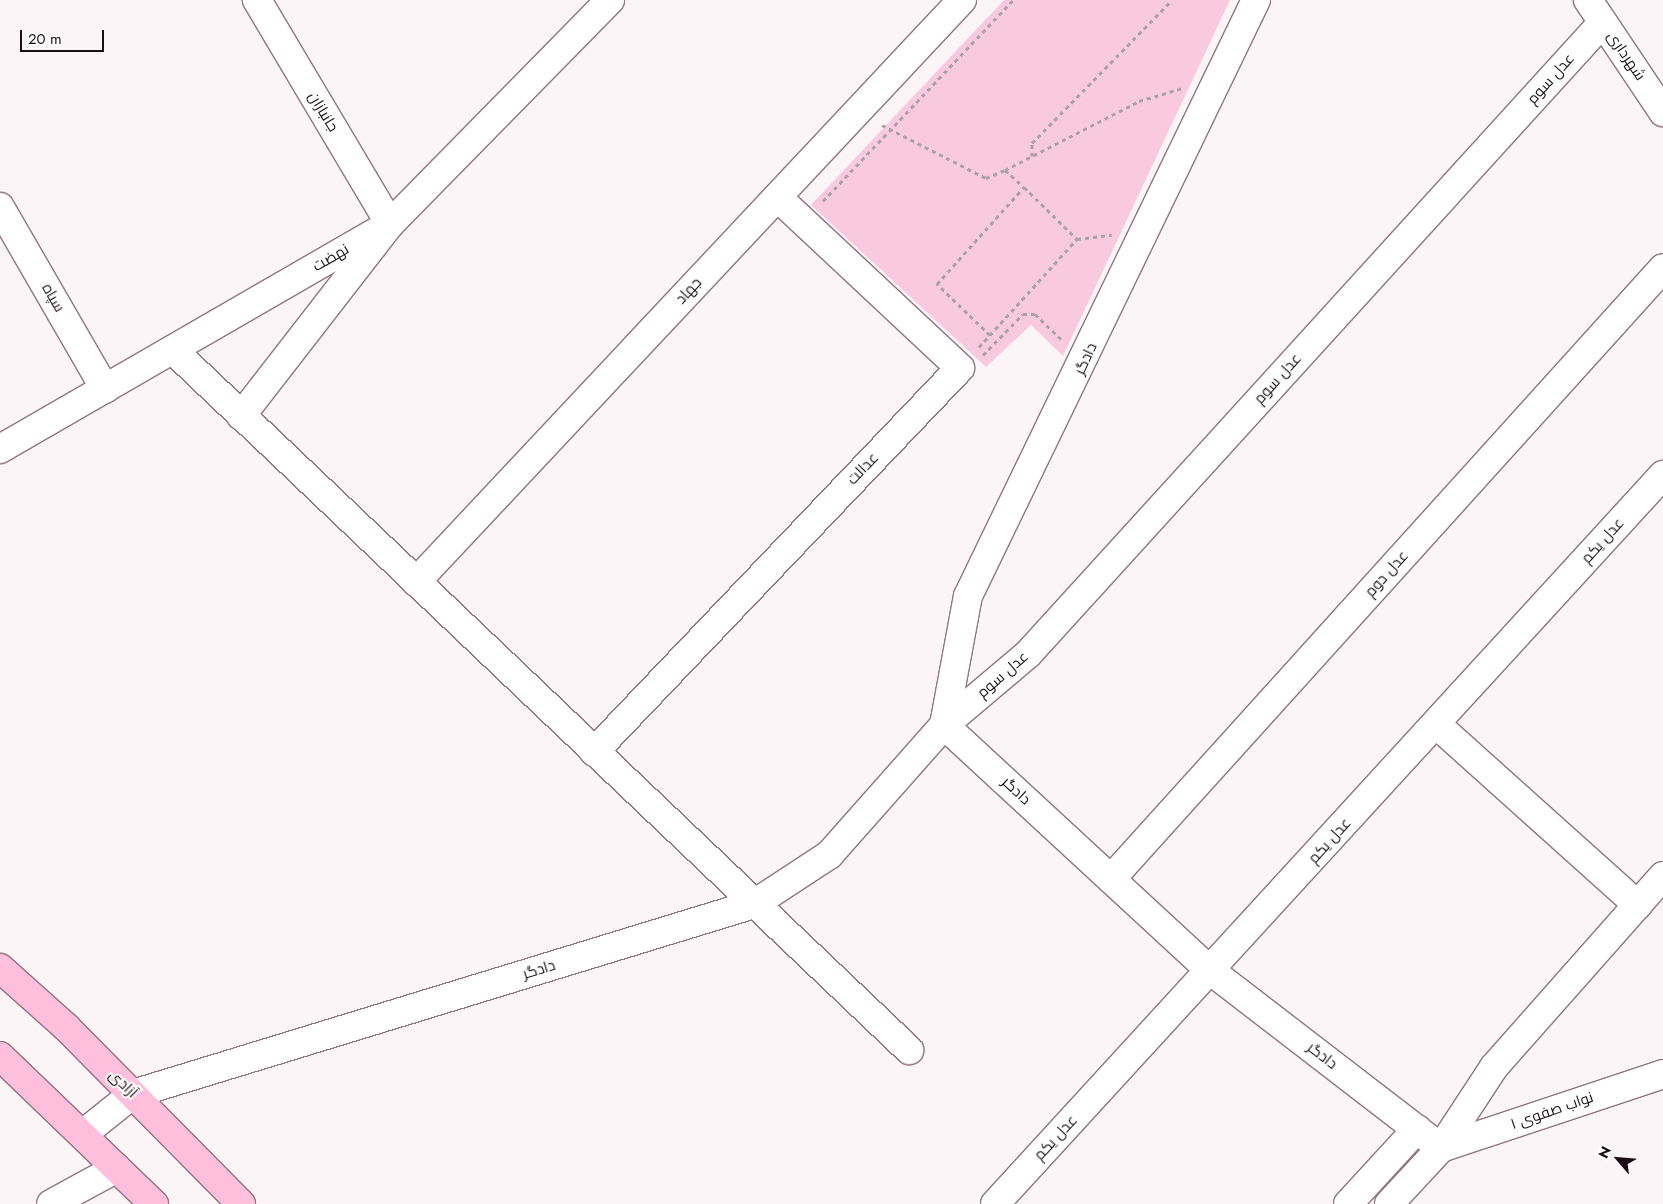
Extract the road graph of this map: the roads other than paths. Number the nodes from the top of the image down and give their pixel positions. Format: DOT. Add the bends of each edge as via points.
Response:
graph roads {
  1 [pos="257,0"];
  2 [pos="610,0"];
  3 [pos="962,0"];
  4 [pos="1256,0"];
  5 [pos="1588,0"];
  6 [pos="1603,22"];
  7 [pos="1663,112"];
  8 [pos="777,197"];
  9 [pos="0,207"];
  10 [pos="390,224"];
  11 [pos="1663,268"];
  12 [pos="172,350"];
  13 [pos="105,389"];
  14 [pos="241,416"];
  15 [pos="0,449"];
  16 [pos="1663,475"];
  17 [pos="416,582"];
  18 [pos="1436,724"];
  19 [pos="944,725"];
  20 [pos="594,752"];
  21 [pos="1663,876"];
  22 [pos="1111,879"];
  23 [pos="754,904"];
  24 [pos="1638,904"];
  25 [pos="0,968"];
  26 [pos="1211,971"];
  27 [pos="909,1050"];
  28 [pos="0,1056"];
  29 [pos="1663,1074"];
  30 [pos="133,1094"];
  31 [pos="1417,1130"];
  32 [pos="83,1134"];
  33 [pos="1441,1148"];
  34 [pos="117,1168"];
  35 [pos="51,1204"];
  36 [pos="154,1204"];
  37 [pos="241,1204"];
  38 [pos="995,1204"];
  39 [pos="1348,1204"];
  40 [pos="1389,1204"];
  1 -- 10 [label="street, جانبازان"];
  2 -- 10 [label="street, نهضت"];
  3 -- 8 [label="street, جهاد"];
  4 -- 19 [label="street, دادگر" via="968,596"];
  5 -- 6 [label="street, شهرداری"];
  6 -- 7 [label="street, شهرداری"];
  6 -- 19 [label="street, عدل سوم" via="1028,654"];
  8 -- 17 [label="street, جهاد"];
  8 -- 20 [label="street, عدالت" via="960,368"];
  9 -- 13 [label="street, سپاه"];
  10 -- 12 [label="street, نهضت"];
  10 -- 14 [label="street"];
  11 -- 22 [label="street, عدل دوم"];
  12 -- 13 [label="street, نهضت"];
  12 -- 14 [label="street"];
  13 -- 15 [label="street, نهضت"];
  14 -- 17 [label="street"];
  16 -- 18 [label="street, عدل یکم"];
  17 -- 20 [label="street"];
  18 -- 24 [label="street"];
  18 -- 26 [label="street, عدل یکم"];
  19 -- 22 [label="street, دادگر"];
  19 -- 23 [label="street, دادگر" via="829,855"];
  20 -- 23 [label="street"];
  21 -- 24 [label="street"];
  22 -- 26 [label="street, دادگر"];
  23 -- 27 [label="street"];
  23 -- 30 [label="street, دادگر"];
  24 -- 33 [label="street" via="1494,1067"];
  25 -- 30 [label="main road, آزادی"];
  26 -- 31 [label="street, دادگر"];
  26 -- 38 [label="street, عدل یکم"];
  28 -- 32 [label="main road"];
  29 -- 33 [label="street, نواب صفوی ۱"];
  30 -- 32 [label="street, دادگر"];
  30 -- 37 [label="main road, آزادی"];
  31 -- 33 [label="street, دادگر"];
  31 -- 39 [label="street"];
  32 -- 34 [label="main road"];
  33 -- 40 [label="street"];
  34 -- 35 [label="street"];
  34 -- 36 [label="main road"];
}
